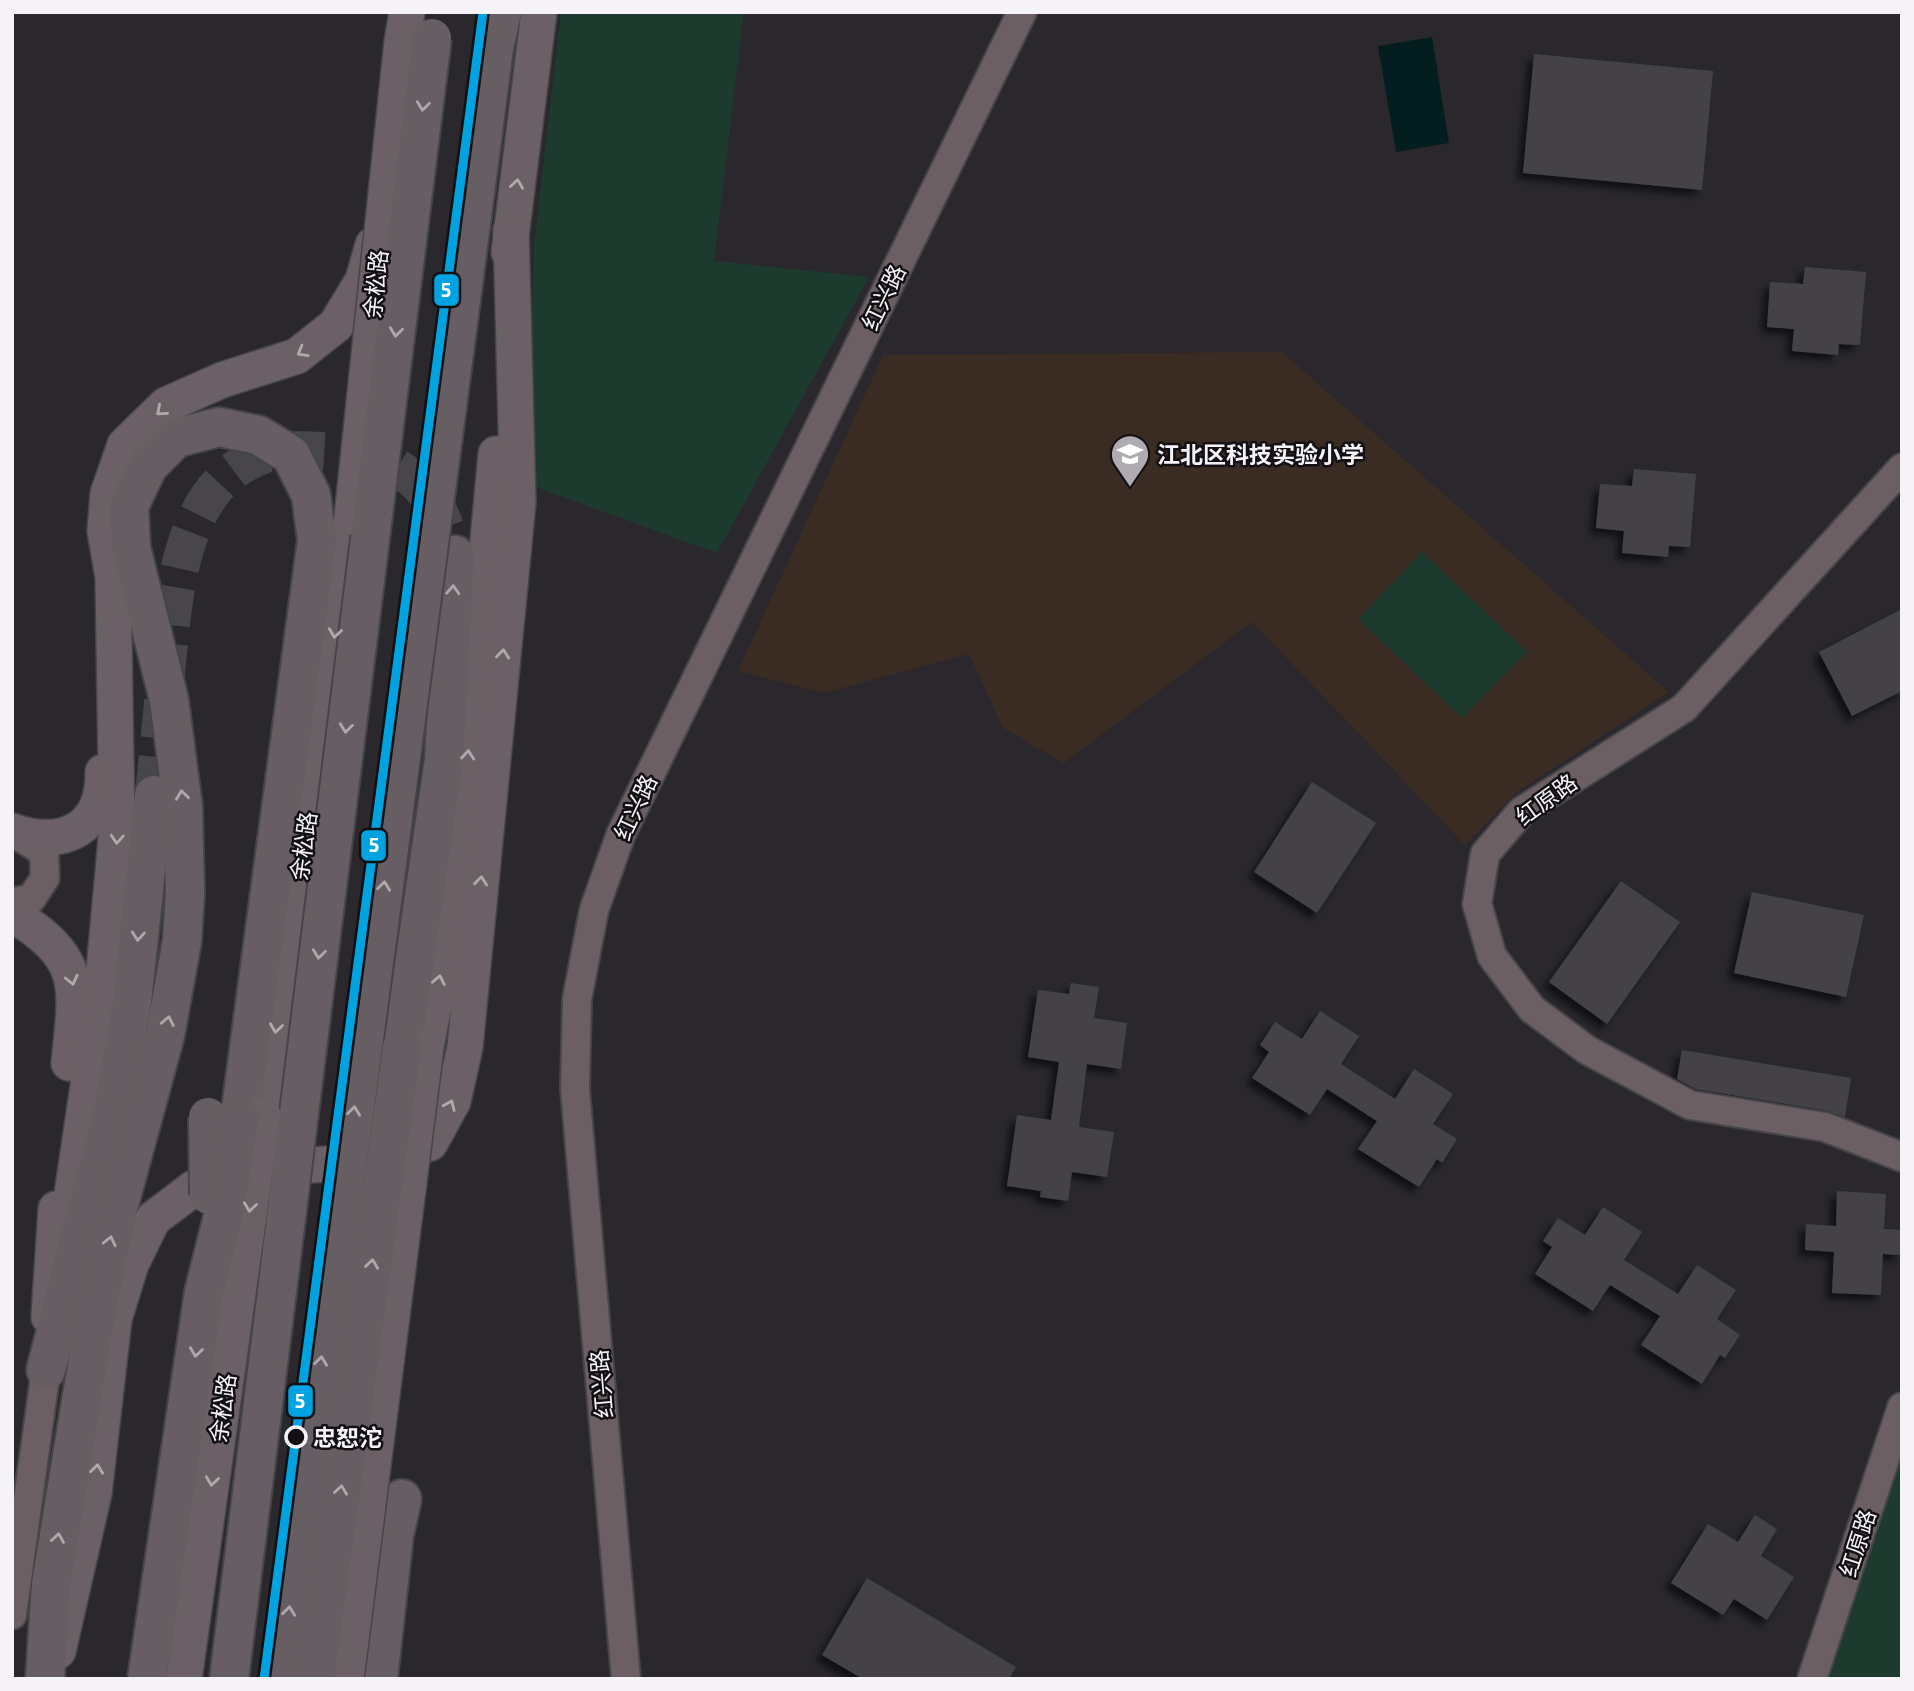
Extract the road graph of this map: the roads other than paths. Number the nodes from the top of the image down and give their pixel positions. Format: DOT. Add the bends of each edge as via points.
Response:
graph roads {
  1 [pos="539,12"];
  2 [pos="1022,12"];
  3 [pos="419,26"];
  4 [pos="498,30"];
  5 [pos="382,213"];
  6 [pos="1902,468"];
  7 [pos="506,499"];
  8 [pos="105,531"];
  9 [pos="454,555"];
  10 [pos="154,795"];
  11 [pos="12,832"];
  12 [pos="12,902"];
  13 [pos="12,914"];
  14 [pos="414,1047"];
  15 [pos="237,1116"];
  16 [pos="1902,1157"];
  17 [pos="46,1370"];
  18 [pos="1902,1407"];
  19 [pos="184,1442"];
  20 [pos="402,1499"];
  21 [pos="394,1535"];
  22 [pos="334,1544"];
  23 [pos="12,1615"];
  24 [pos="45,1679"];
  25 [pos="51,1679"];
  26 [pos="148,1679"];
  27 [pos="178,1679"];
  28 [pos="184,1679"];
  29 [pos="229,1679"];
  30 [pos="280,1679"];
  31 [pos="315,1679"];
  32 [pos="339,1679"];
  33 [pos="346,1679"];
  34 [pos="352,1679"];
  35 [pos="378,1679"];
  36 [pos="626,1679"];
  37 [pos="1812,1679"];
  7 -- 1 [label="main road, one-way" via="511,230"];
  2 -- 36 [label="street, 红兴路" via="621,834 594,909 578,999 575,1088"];
  3 -- 5 [label="main road, 余松路, bridge"];
  3 -- 29 [label="highway, 余松路, one-way, bridge"];
  30 -- 4 [label="highway, one-way, bridge"];
  5 -- 8 [label="main road, one-way, bridge" via="363,280 336,326 298,356 222,380 166,405 125,445 108,494"];
  5 -- 15 [label="main road, 余松路, one-way, bridge" via="352,517"];
  6 -- 16 [label="street, 红原路" via="1684,708 1522,811 1485,854 1477,904 1492,956 1532,1009 1587,1050 1690,1105 1825,1126"];
  14 -- 7 [label="main road, one-way" via="445,947"];
  25 -- 7 [label="main road, one-way" via="94,1493 114,1319 131,1264 153,1219 194,1188 245,1169 378,1161 430,1143 453,1101 464,1047"];
  8 -- 11 [label="main road" via="99,595 103,794 91,820 65,835 34,839"];
  8 -- 17 [label="main road, one-way" via="113,577 117,755 112,903"];
  14 -- 9 [label="highway, one-way" via="444,760"];
  10 -- 17 [label="highway, one-way" via="132,1002 115,1102"];
  11 -- 12 [label="street" via="44,852 45,878 31,899"];
  13 -- 17 [label="main road, one-way" via="41,932 68,962 76,996"];
  22 -- 14 [label="highway, one-way, bridge"];
  14 -- 33 [label="main road, bridge"];
  15 -- 19 [label="highway, one-way, bridge" via="225,1209 204,1292"];
  24 -- 15 [label="highway, one-way" via="51,1584 95,1317 118,1208 165,1035 185,893 183,807 171,712 131,548 129,506 148,466 176,438 219,427 258,435 291,455 311,495 317,540"];
  15 -- 28 [label="main road, 余松路, one-way, bridge"];
  17 -- 23 [label="street"];
  18 -- 37 [label="street, 红原路"];
  19 -- 26 [label="highway, bridge"];
  19 -- 27 [label="highway, bridge" via="176,1570"];
  20 -- 21 [label="highway"];
  21 -- 34 [label="main road"];
  21 -- 35 [label="highway"];
  22 -- 31 [label="highway, bridge"];
  22 -- 32 [label="highway, bridge"];
}
